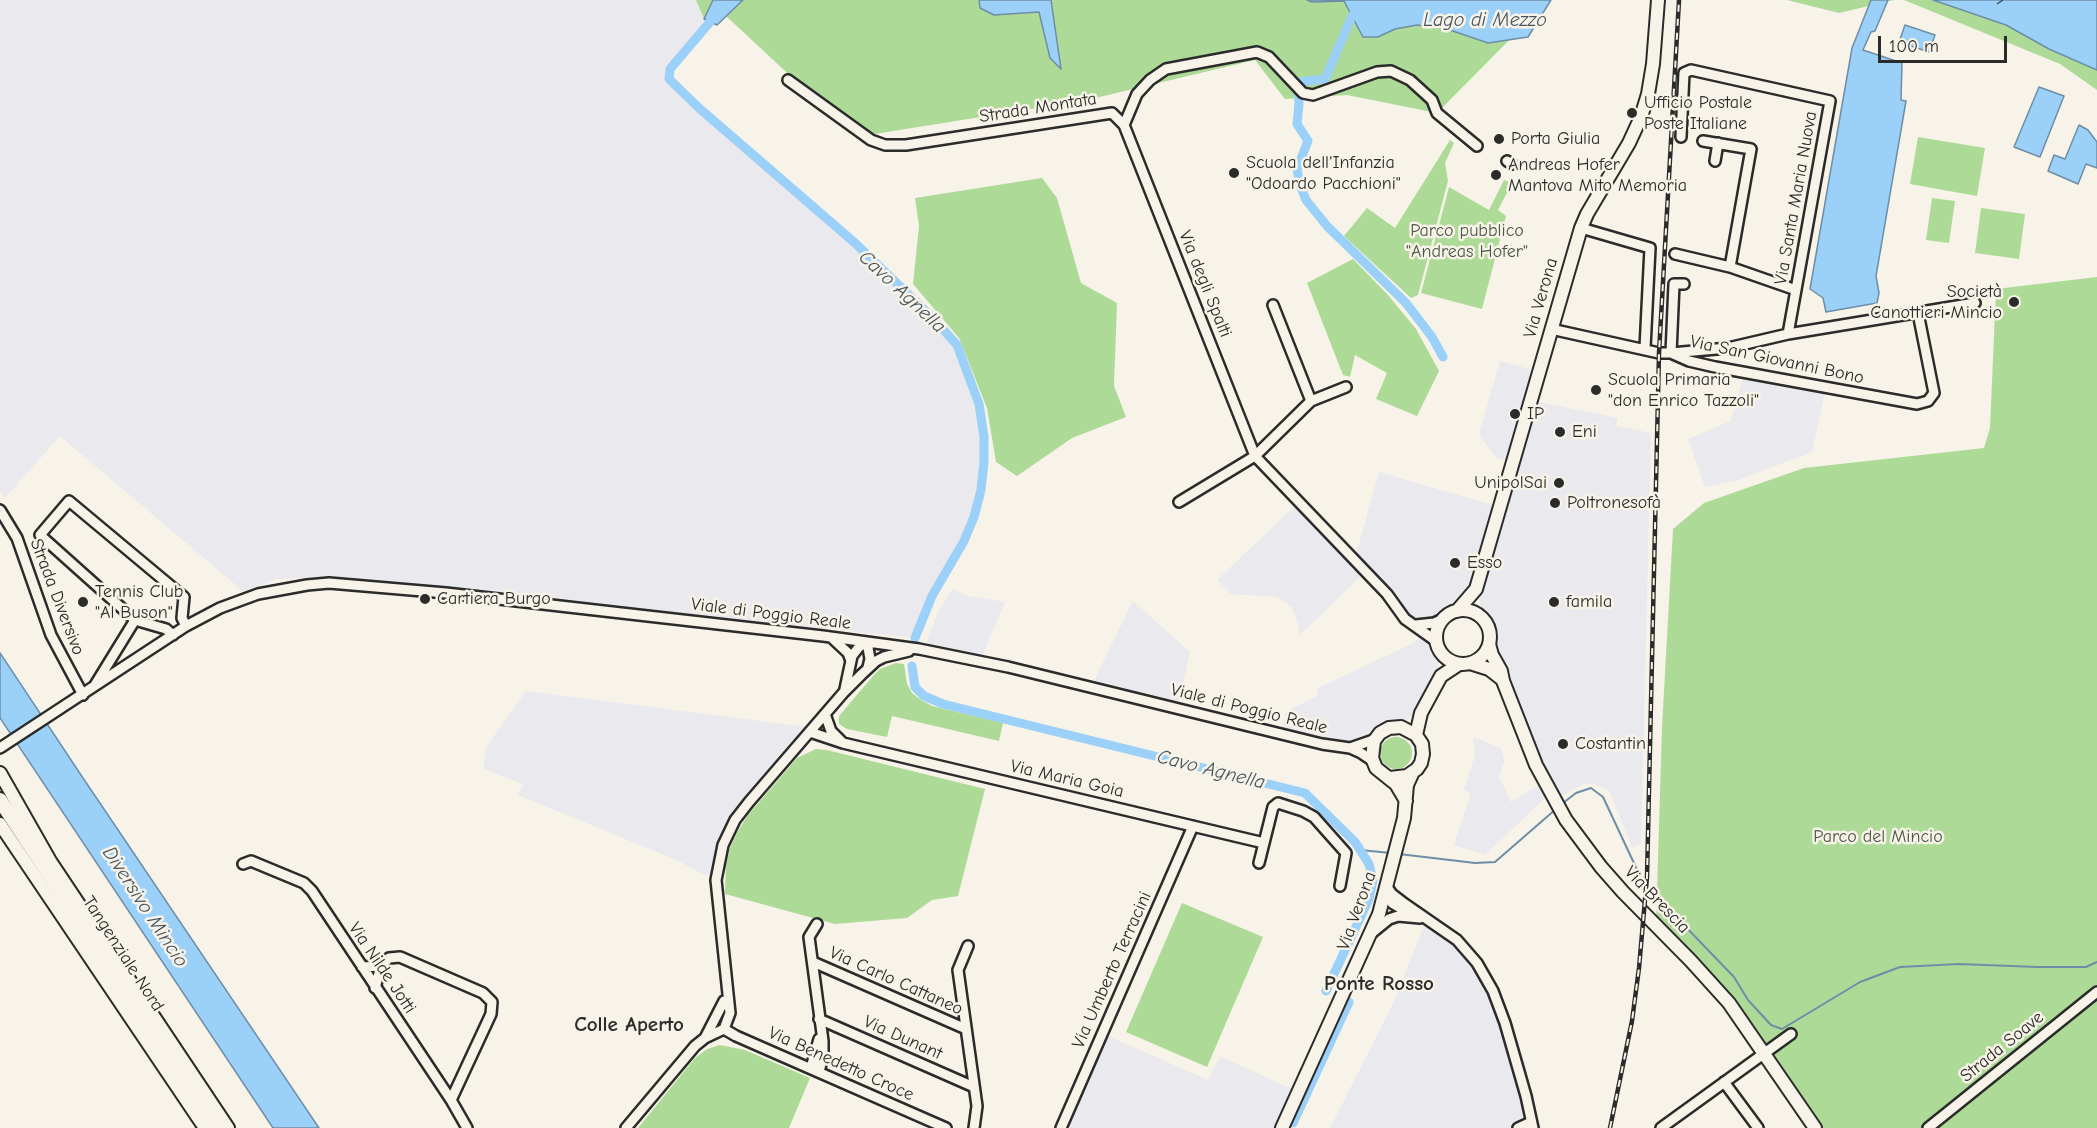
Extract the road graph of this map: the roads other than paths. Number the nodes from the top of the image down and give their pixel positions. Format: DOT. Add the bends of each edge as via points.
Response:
graph roads {
  1 [pos="1658,0"];
  2 [pos="788,80"];
  3 [pos="1124,125"];
  4 [pos="1681,137"];
  5 [pos="1703,141"];
  6 [pos="1718,143"];
  7 [pos="1477,146"];
  8 [pos="1715,161"];
  9 [pos="1581,228"];
  10 [pos="1675,254"];
  11 [pos="1731,267"];
  12 [pos="1684,284"];
  13 [pos="1796,290"];
  14 [pos="1975,303"];
  15 [pos="1273,305"];
  16 [pos="1918,313"];
  17 [pos="1551,328"];
  18 [pos="1788,334"];
  19 [pos="1645,348"];
  20 [pos="1671,353"];
  21 [pos="1346,387"];
  22 [pos="1311,401"];
  23 [pos="1255,456"];
  24 [pos="1179,502"];
  25 [pos="0,510"];
  26 [pos="1476,589"];
  27 [pos="1457,611"];
  28 [pos="1443,619"];
  29 [pos="1483,619"];
  30 [pos="135,620"];
  31 [pos="1416,625"];
  32 [pos="186,626"];
  33 [pos="173,635"];
  34 [pos="830,637"];
  35 [pos="1436,641"];
  36 [pos="867,642"];
  37 [pos="1489,644"];
  38 [pos="919,649"];
  39 [pos="1442,655"];
  40 [pos="851,661"];
  41 [pos="1465,663"];
  42 [pos="868,668"];
  43 [pos="1441,676"];
  44 [pos="1503,681"];
  45 [pos="92,689"];
  46 [pos="844,692"];
  47 [pos="83,695"];
  48 [pos="1420,713"];
  49 [pos="825,714"];
  50 [pos="1401,727"];
  51 [pos="810,732"];
  52 [pos="1416,735"];
  53 [pos="1376,739"];
  54 [pos="843,743"];
  55 [pos="0,748"];
  56 [pos="1350,748"];
  57 [pos="1373,761"];
  58 [pos="0,773"];
  59 [pos="1412,774"];
  60 [pos="1390,778"];
  61 [pos="0,800"];
  62 [pos="1406,801"];
  63 [pos="0,824"];
  64 [pos="1193,826"];
  65 [pos="1264,843"];
  66 [pos="1259,863"];
  67 [pos="243,864"];
  68 [pos="1340,886"];
  69 [pos="1386,890"];
  70 [pos="1420,918"];
  71 [pos="817,924"];
  72 [pos="1370,936"];
  73 [pos="968,946"];
  74 [pos="813,962"];
  75 [pos="381,966"];
  76 [pos="362,967"];
  77 [pos="375,988"];
  78 [pos="728,990"];
  79 [pos="2097,992"];
  80 [pos="724,1001"];
  81 [pos="819,1019"];
  82 [pos="724,1029"];
  83 [pos="966,1029"];
  84 [pos="1791,1034"];
  85 [pos="705,1038"];
  86 [pos="1764,1055"];
  87 [pos="815,1070"];
  88 [pos="1724,1082"];
  89 [pos="974,1087"];
  90 [pos="452,1100"];
  91 [pos="1285,1125"];
  92 [pos="1532,1125"];
  93 [pos="205,1128"];
  94 [pos="217,1128"];
  95 [pos="228,1128"];
  96 [pos="467,1128"];
  97 [pos="626,1128"];
  98 [pos="946,1128"];
  99 [pos="974,1128"];
  100 [pos="1061,1128"];
  101 [pos="1518,1128"];
  102 [pos="1661,1128"];
  103 [pos="1758,1128"];
  104 [pos="1815,1128"];
  105 [pos="1928,1128"];
  1 -- 9 [label="main road, Via Verona" via="1651,79 1641,117"];
  2 -- 3 [label="street, Strada Montata" via="871,140 885,145 1112,113"];
  3 -- 7 [label="street" via="1137,94 1166,69 1257,52 1269,57 1303,93 1313,95 1377,72 1391,71 1410,80 1432,100 1437,113"];
  3 -- 23 [label="street, Via degli Spalti"];
  4 -- 13 [label="street, Via Santa Maria Nuova" via="1684,73 1690,70 1830,101"];
  5 -- 6 [label="street"];
  6 -- 8 [label="street"];
  6 -- 11 [label="street" via="1751,149"];
  9 -- 17 [label="main road, Via Verona"];
  9 -- 19 [label="street" via="1650,248"];
  10 -- 11 [label="street"];
  11 -- 13 [label="street"];
  12 -- 20 [label="street" via="1674,284"];
  13 -- 18 [label="street, Via Santa Maria Nuova"];
  14 -- 16 [label="street, Via San Giovanni Bono"];
  15 -- 22 [label="street"];
  16 -- 18 [label="street, Via San Giovanni Bono"];
  16 -- 20 [label="street, Via San Giovanni Bono" via="1934,393 1928,401 1917,404 1715,367"];
  17 -- 19 [label="street, Via San Giovanni Bono"];
  17 -- 26 [label="main road, Via Verona"];
  18 -- 20 [label="street, Via San Giovanni Bono" via="1728,348"];
  19 -- 20 [label="street, Via San Giovanni Bono"];
  21 -- 22 [label="street"];
  22 -- 23 [label="street"];
  23 -- 24 [label="street"];
  23 -- 31 [label="street, Via degli Spalti" via="1387,594 1406,619"];
  25 -- 47 [label="street, Strada Diversivo" via="17,538 51,635"];
  26 -- 27 [label="main road, Via Verona"];
  26 -- 29 [label="main road, Via Verona"];
  27 -- 28 [label="main road"];
  27 -- 29 [label="main road" via="1475,613"];
  28 -- 31 [label="street"];
  28 -- 35 [label="main road"];
  29 -- 37 [label="main road"];
  30 -- 32 [label="street" via="40,535 69,501 184,597 182,618"];
  30 -- 33 [label="street" via="166,629"];
  30 -- 45 [label="street, Viale di Poggio Reale"];
  31 -- 35 [label="street, Via degli Spalti"];
  32 -- 33 [label="street, Viale di Poggio Reale"];
  32 -- 34 [label="street, Viale di Poggio Reale" via="258,594 329,583"];
  33 -- 45 [label="street, Viale di Poggio Reale"];
  34 -- 36 [label="street, Viale di Poggio Reale"];
  34 -- 40 [label="street" via="848,653"];
  35 -- 39 [label="main road"];
  36 -- 38 [label="street, Viale di Poggio Reale"];
  36 -- 40 [label="street"];
  36 -- 42 [label="street"];
  37 -- 41 [label="main road" via="1483,655"];
  37 -- 44 [label="main road, Via Brescia"];
  38 -- 42 [label="street" via="892,654"];
  38 -- 56 [label="street, Viale di Poggio Reale"];
  39 -- 41 [label="main road" via="1450,661"];
  39 -- 43 [label="main road"];
  40 -- 46 [label="street"];
  41 -- 43 [label="main road"];
  41 -- 44 [label="main road" via="1489,669"];
  42 -- 46 [label="street"];
  43 -- 48 [label="main road"];
  44 -- 86 [label="main road, Via Brescia" via="1536,765 1564,817 1601,867 1729,1003"];
  45 -- 47 [label="street, Viale di Poggio Reale"];
  46 -- 49 [label="street"];
  47 -- 55 [label="street, Viale di Poggio Reale"];
  48 -- 50 [label="main road"];
  48 -- 52 [label="main road"];
  49 -- 51 [label="street"];
  49 -- 54 [label="street" via="831,731"];
  50 -- 52 [label="main road"];
  50 -- 53 [label="main road" via="1389,728"];
  51 -- 54 [label="street, Via Maria Goia"];
  51 -- 78 [label="street" via="741,811 723,845 716,880"];
  52 -- 59 [label="main road" via="1423,754"];
  53 -- 56 [label="street, Viale di Poggio Reale"];
  53 -- 57 [label="main road"];
  54 -- 64 [label="street, Via Maria Goia"];
  56 -- 57 [label="street, Viale di Poggio Reale"];
  57 -- 60 [label="main road"];
  58 -- 95 [label="main road" via="50,861"];
  59 -- 60 [label="main road"];
  59 -- 62 [label="main road, Via Verona"];
  60 -- 62 [label="main road"];
  61 -- 94 [label="highway, Tangenziale Nord"];
  62 -- 69 [label="main road, Via Verona"];
  63 -- 93 [label="main road"];
  64 -- 65 [label="street, Via Maria Goia"];
  64 -- 100 [label="street, Via Umberto Terracini"];
  65 -- 66 [label="street"];
  65 -- 68 [label="street" via="1273,807 1278,803 1314,817 1346,853"];
  67 -- 76 [label="street, Via Nilde Jotti" via="251,861 304,883"];
  69 -- 70 [label="street"];
  69 -- 72 [label="main road, Via Verona"];
  70 -- 72 [label="street" via="1404,915 1389,919"];
  70 -- 92 [label="street" via="1457,940 1477,963 1493,991 1517,1062"];
  71 -- 74 [label="street" via="809,937"];
  72 -- 91 [label="main road, Via Verona"];
  73 -- 83 [label="street" via="958,970"];
  74 -- 81 [label="street"];
  74 -- 83 [label="street, Via Carlo Cattaneo"];
  75 -- 76 [label="street"];
  75 -- 77 [label="street"];
  75 -- 90 [label="street" via="390,958 400,957 483,993 492,1002 492,1014"];
  76 -- 77 [label="street, Via Nilde Jotti"];
  77 -- 90 [label="street, Via Nilde Jotti"];
  78 -- 80 [label="street"];
  78 -- 82 [label="street" via="730,1013"];
  79 -- 105 [label="street, Strada Soave"];
  80 -- 82 [label="street" via="720,1026"];
  80 -- 85 [label="street"];
  81 -- 87 [label="street"];
  81 -- 89 [label="street, Via Dunant"];
  82 -- 85 [label="street"];
  82 -- 87 [label="street, Via Benedetto Croce"];
  83 -- 89 [label="street"];
  84 -- 86 [label="street"];
  85 -- 97 [label="street"];
  86 -- 88 [label="street"];
  86 -- 104 [label="main road, Via Brescia"];
  87 -- 98 [label="street, Via Benedetto Croce"];
  88 -- 102 [label="street"];
  88 -- 103 [label="street"];
  89 -- 99 [label="street"];
  90 -- 96 [label="street, Via Nilde Jotti"];
  92 -- 101 [label="street"];
}
